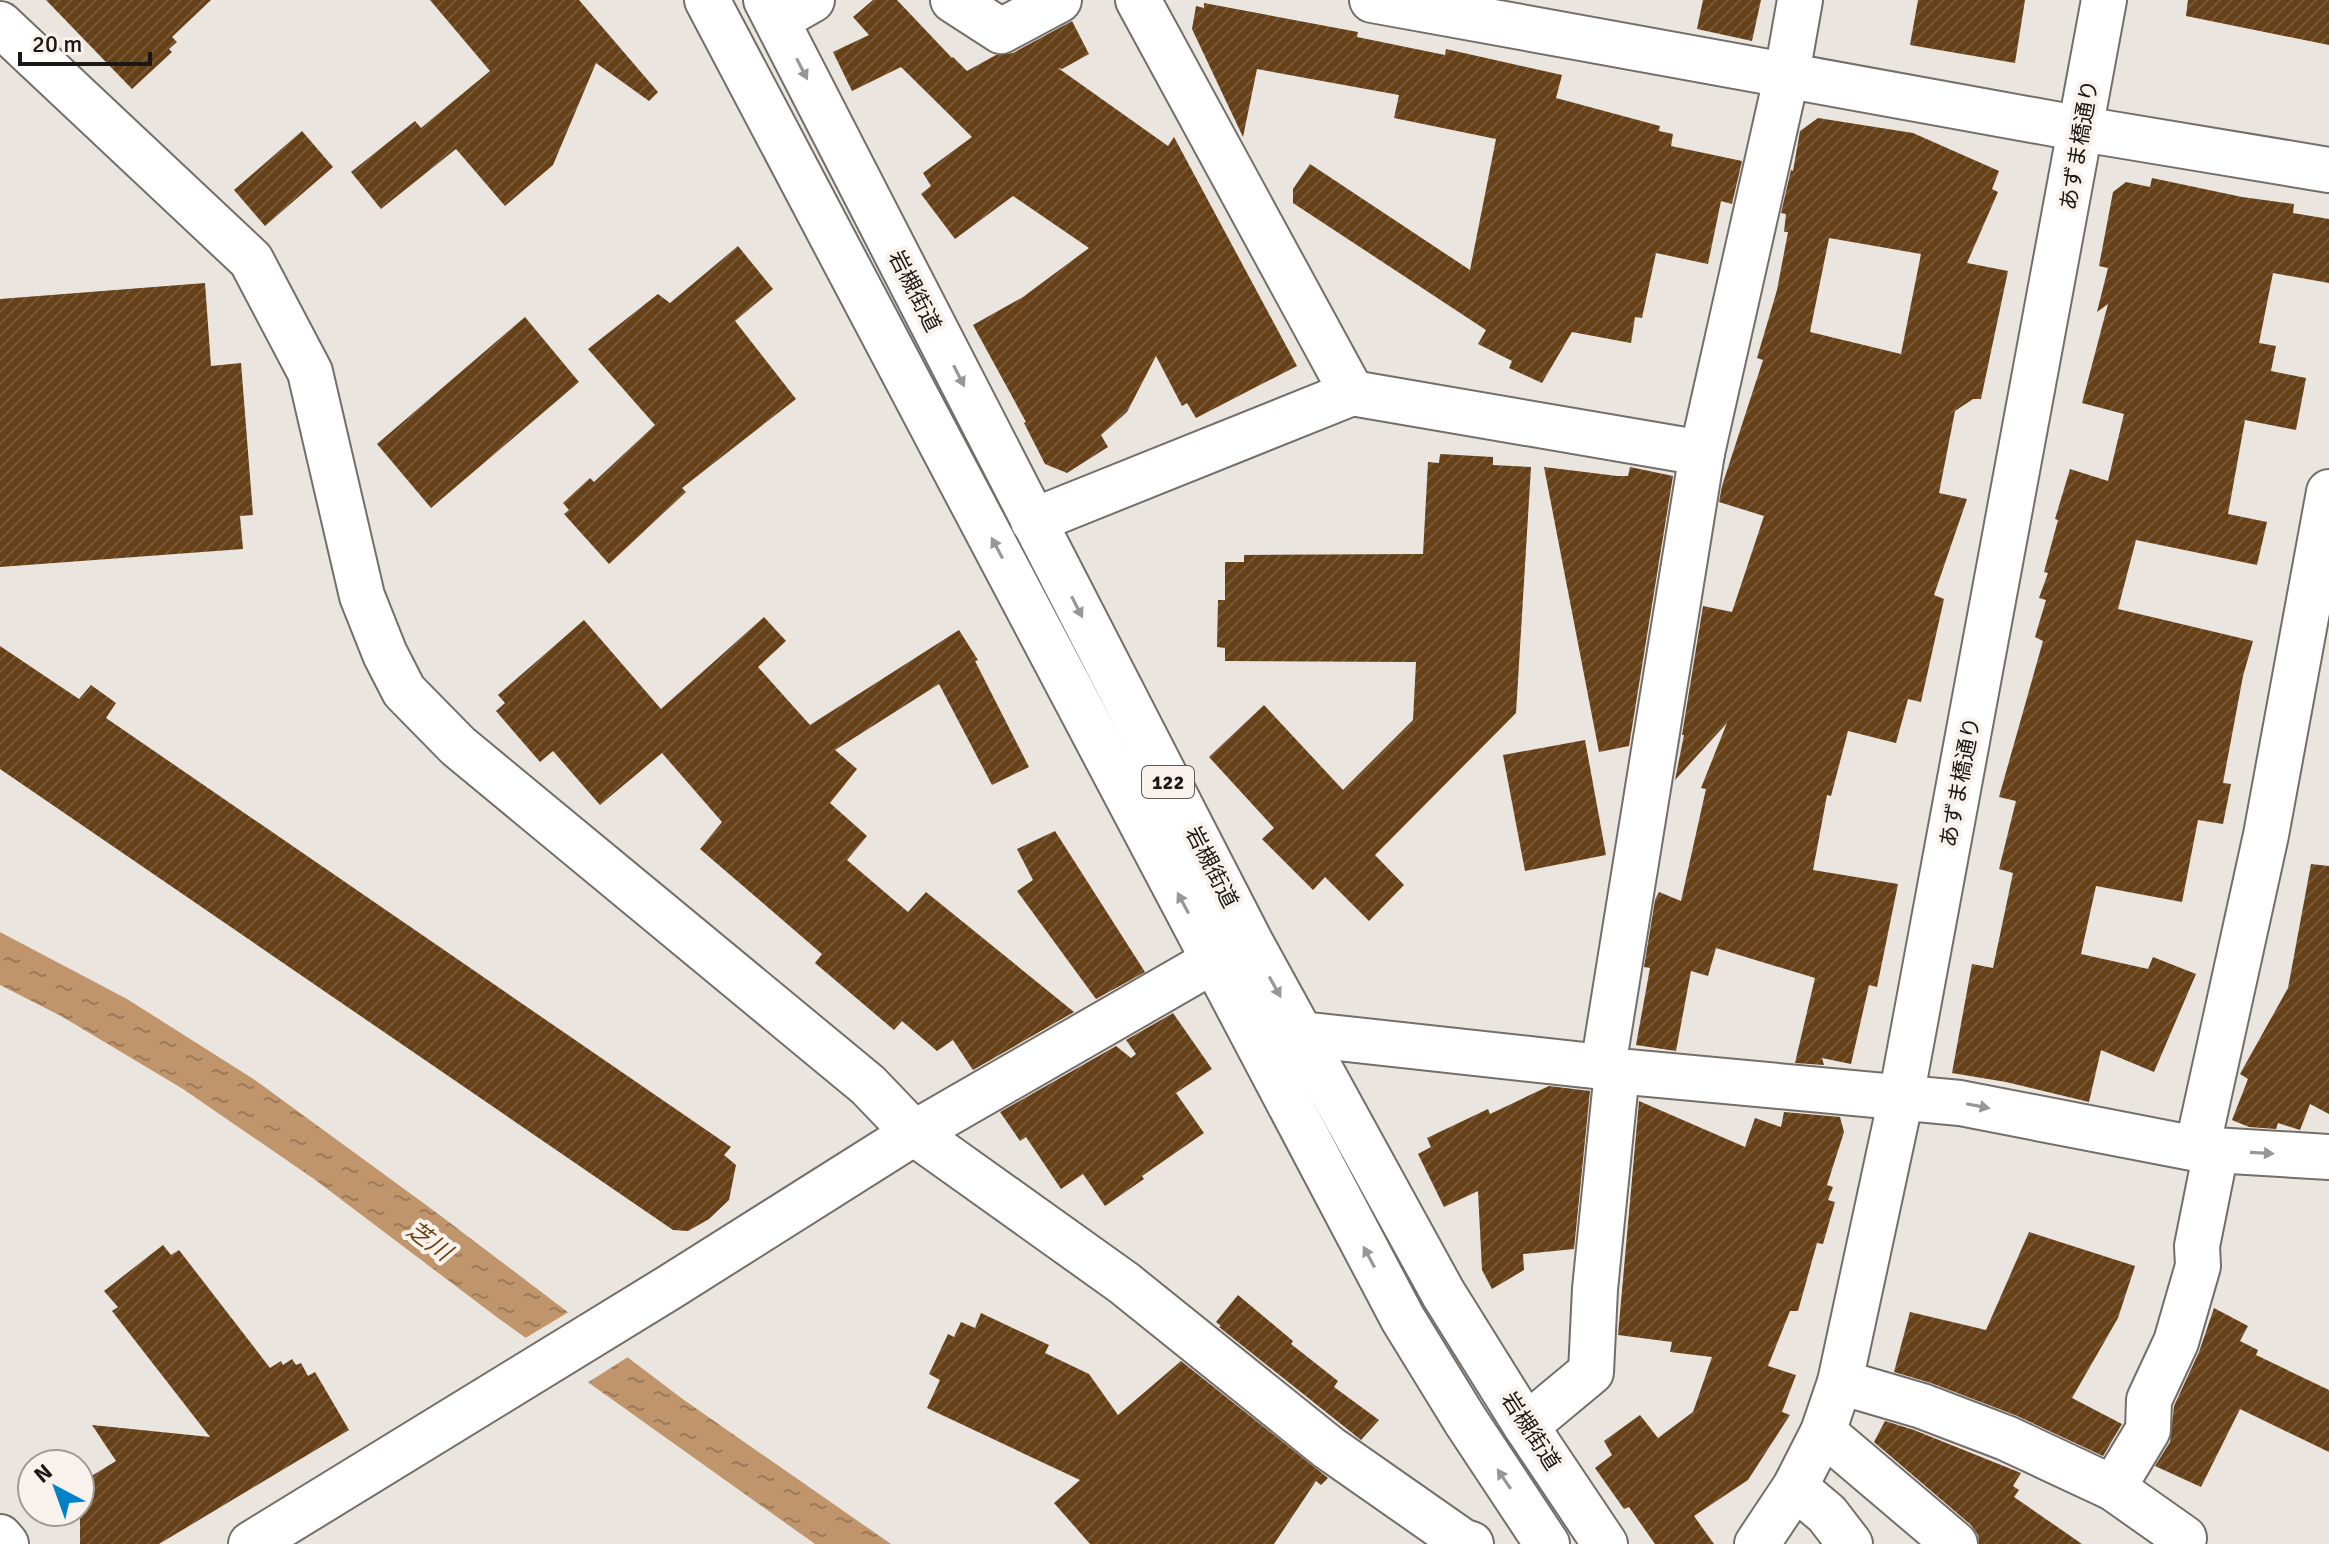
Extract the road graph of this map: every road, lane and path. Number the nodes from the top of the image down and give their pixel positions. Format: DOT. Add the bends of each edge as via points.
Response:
graph roads {
  1 [pos="707,0"];
  2 [pos="953,0"];
  3 [pos="1059,0"];
  4 [pos="1138,0"];
  5 [pos="1372,0"];
  6 [pos="1800,0"];
  7 [pos="2104,0"];
  8 [pos="785,7"];
  9 [pos="0,24"];
  10 [pos="1787,74"];
  11 [pos="2082,129"];
  12 [pos="2329,170"];
  13 [pos="1352,393"];
  14 [pos="1702,453"];
  15 [pos="2328,506"];
  16 [pos="1033,521"];
  17 [pos="1232,952"];
  18 [pos="1301,1034"];
  19 [pos="1610,1069"];
  20 [pos="1901,1098"];
  21 [pos="914,1133"];
  22 [pos="2207,1150"];
  23 [pos="2329,1157"];
  24 [pos="1840,1382"];
  25 [pos="1526,1426"];
  26 [pos="1823,1432"];
  27 [pos="1795,1487"];
  28 [pos="2113,1488"];
  29 [pos="0,1537"];
  30 [pos="6,1544"];
  31 [pos="251,1544"];
  32 [pos="1471,1544"];
  33 [pos="1547,1544"];
  34 [pos="1605,1544"];
  35 [pos="1757,1544"];
  36 [pos="1850,1544"];
  37 [pos="1955,1544"];
  38 [pos="2181,1544"];
  17 -- 1 [label="main road, 岩槻街道 / 122, one-way"];
  2 -- 3 [label="main road" via="1001,31"];
  4 -- 13 [label="main road"];
  5 -- 10 [label="main road"];
  6 -- 10 [label="main road"];
  7 -- 11 [label="main road, あずま橋通り"];
  8 -- 16 [label="main road, 岩槻街道 / 122, one-way"];
  9 -- 21 [label="main road" via="251,260 310,372 362,596 404,691 458,746 868,1085"];
  10 -- 11 [label="main road"];
  10 -- 14 [label="main road"];
  11 -- 12 [label="main road"];
  11 -- 20 [label="main road, あずま橋通り"];
  13 -- 14 [label="main road"];
  13 -- 16 [label="main road"];
  14 -- 19 [label="main road"];
  15 -- 22 [label="main road"];
  16 -- 17 [label="main road, 岩槻街道 / 122, one-way"];
  17 -- 18 [label="main road, 岩槻街道 / 122, one-way"];
  17 -- 21 [label="main road"];
  33 -- 17 [label="main road, 岩槻街道 / 122, one-way" via="1403,1319"];
  18 -- 19 [label="main road"];
  18 -- 25 [label="main road, 岩槻街道 / 122" via="1443,1293"];
  19 -- 20 [label="main road"];
  19 -- 25 [label="main road" via="1591,1372"];
  20 -- 22 [label="main road, one-way" via="1960,1103"];
  20 -- 24 [label="main road, あずま橋通り"];
  21 -- 31 [label="main road"];
  21 -- 32 [label="main road" via="1124,1283 1329,1448"];
  22 -- 23 [label="main road, one-way"];
  22 -- 28 [label="main road" via="2198,1266 2176,1342 2149,1400 2148,1430"];
  24 -- 26 [label="main road, あずま橋通り"];
  24 -- 28 [label="main road" via="2006,1438"];
  25 -- 34 [label="main road, 岩槻街道 / 122"];
  26 -- 27 [label="main road, あずま橋通り"];
  26 -- 37 [label="main road"];
  27 -- 35 [label="main road, あずま橋通り"];
  27 -- 36 [label="main road" via="1827,1514"];
  28 -- 38 [label="main road" via="2184,1538"];
  29 -- 30 [label="main road"];
}
